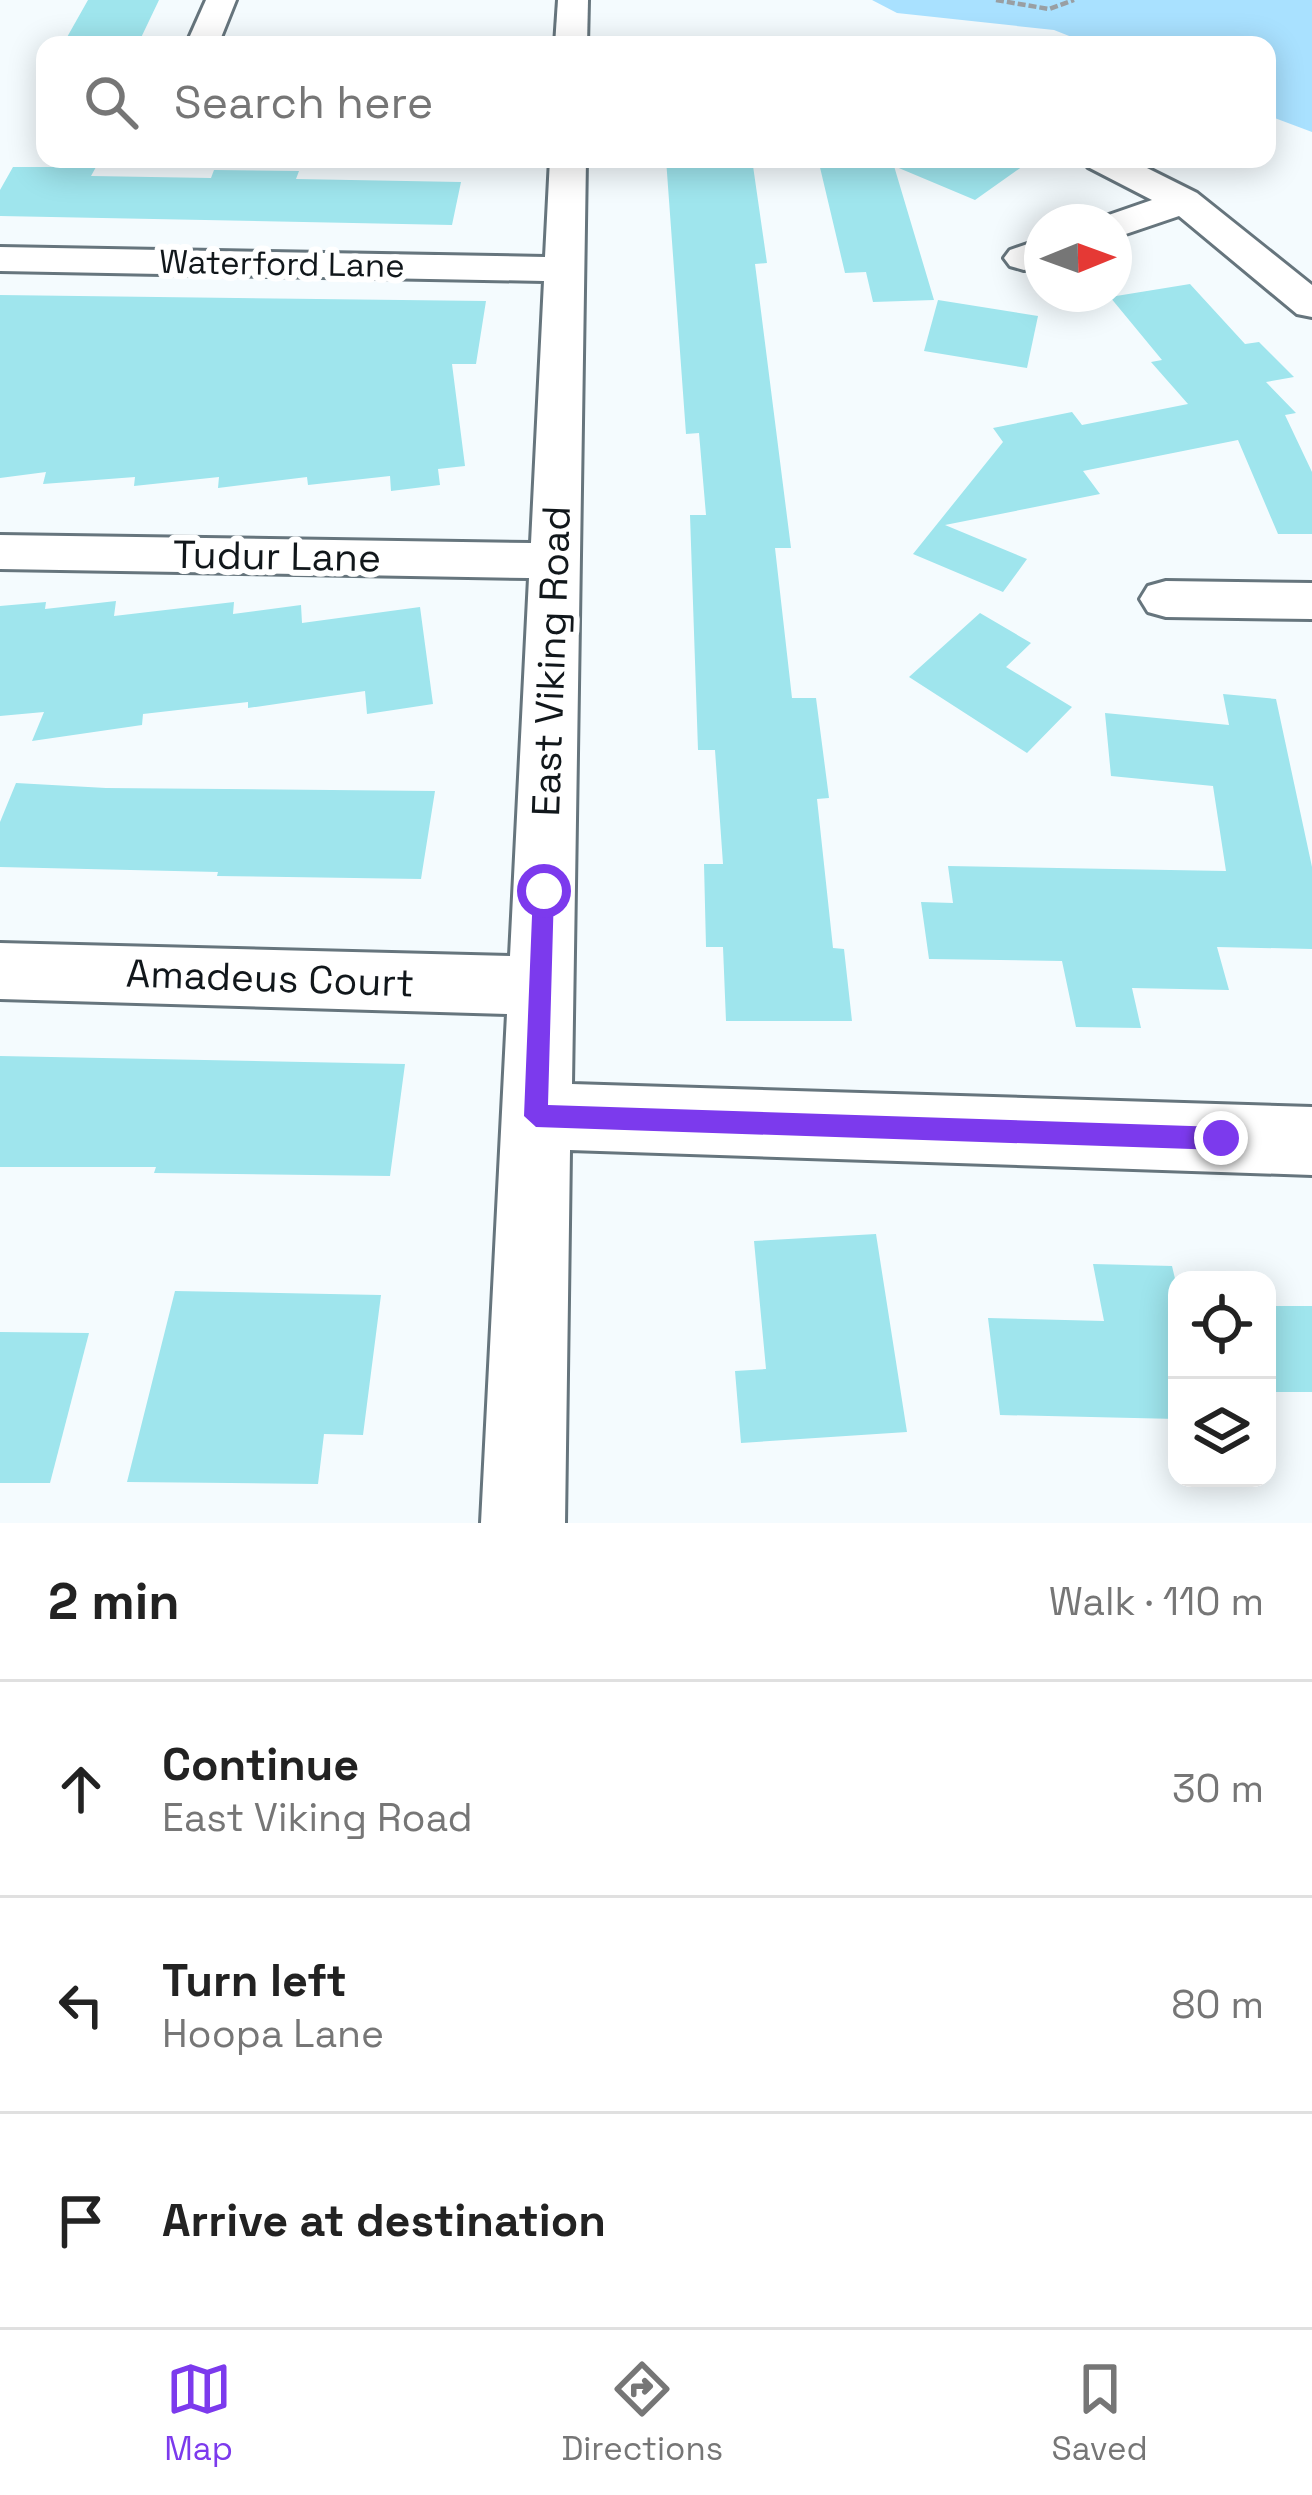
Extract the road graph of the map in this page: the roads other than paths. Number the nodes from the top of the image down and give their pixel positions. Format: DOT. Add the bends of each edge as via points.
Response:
graph roads {
  1 [pos="221,0"];
  2 [pos="573,0"];
  3 [pos="206,36"];
  4 [pos="571,36"];
  5 [pos="568,168"];
  6 [pos="1119,168"];
  7 [pos="1184,201"];
  8 [pos="1132,220"];
  9 [pos="0,259"];
  10 [pos="564,269"];
  11 [pos="1312,305"];
  12 [pos="0,552"];
  13 [pos="554,560"];
  14 [pos="1166,598"];
  15 [pos="1312,601"];
  16 [pos="0,971"];
  17 [pos="541,986"];
  18 [pos="536,1116"];
  19 [pos="1312,1142"];
  20 [pos="523,1523"];
  1 -- 3 [label="street"];
  2 -- 4 [label="street"];
  5 -- 10 [label="street, East Viking Road"];
  6 -- 7 [label="street"];
  7 -- 8 [label="street"];
  7 -- 11 [label="street"];
  9 -- 10 [label="street, Waterford Lane"];
  10 -- 13 [label="street, East Viking Road"];
  12 -- 13 [label="street, Tudur Lane"];
  13 -- 17 [label="street, East Viking Road"];
  14 -- 15 [label="street"];
  16 -- 17 [label="street, Amadeus Court"];
  17 -- 18 [label="street, East Viking Road"];
  18 -- 19 [label="street"];
  18 -- 20 [label="street, East Viking Road"];
}
